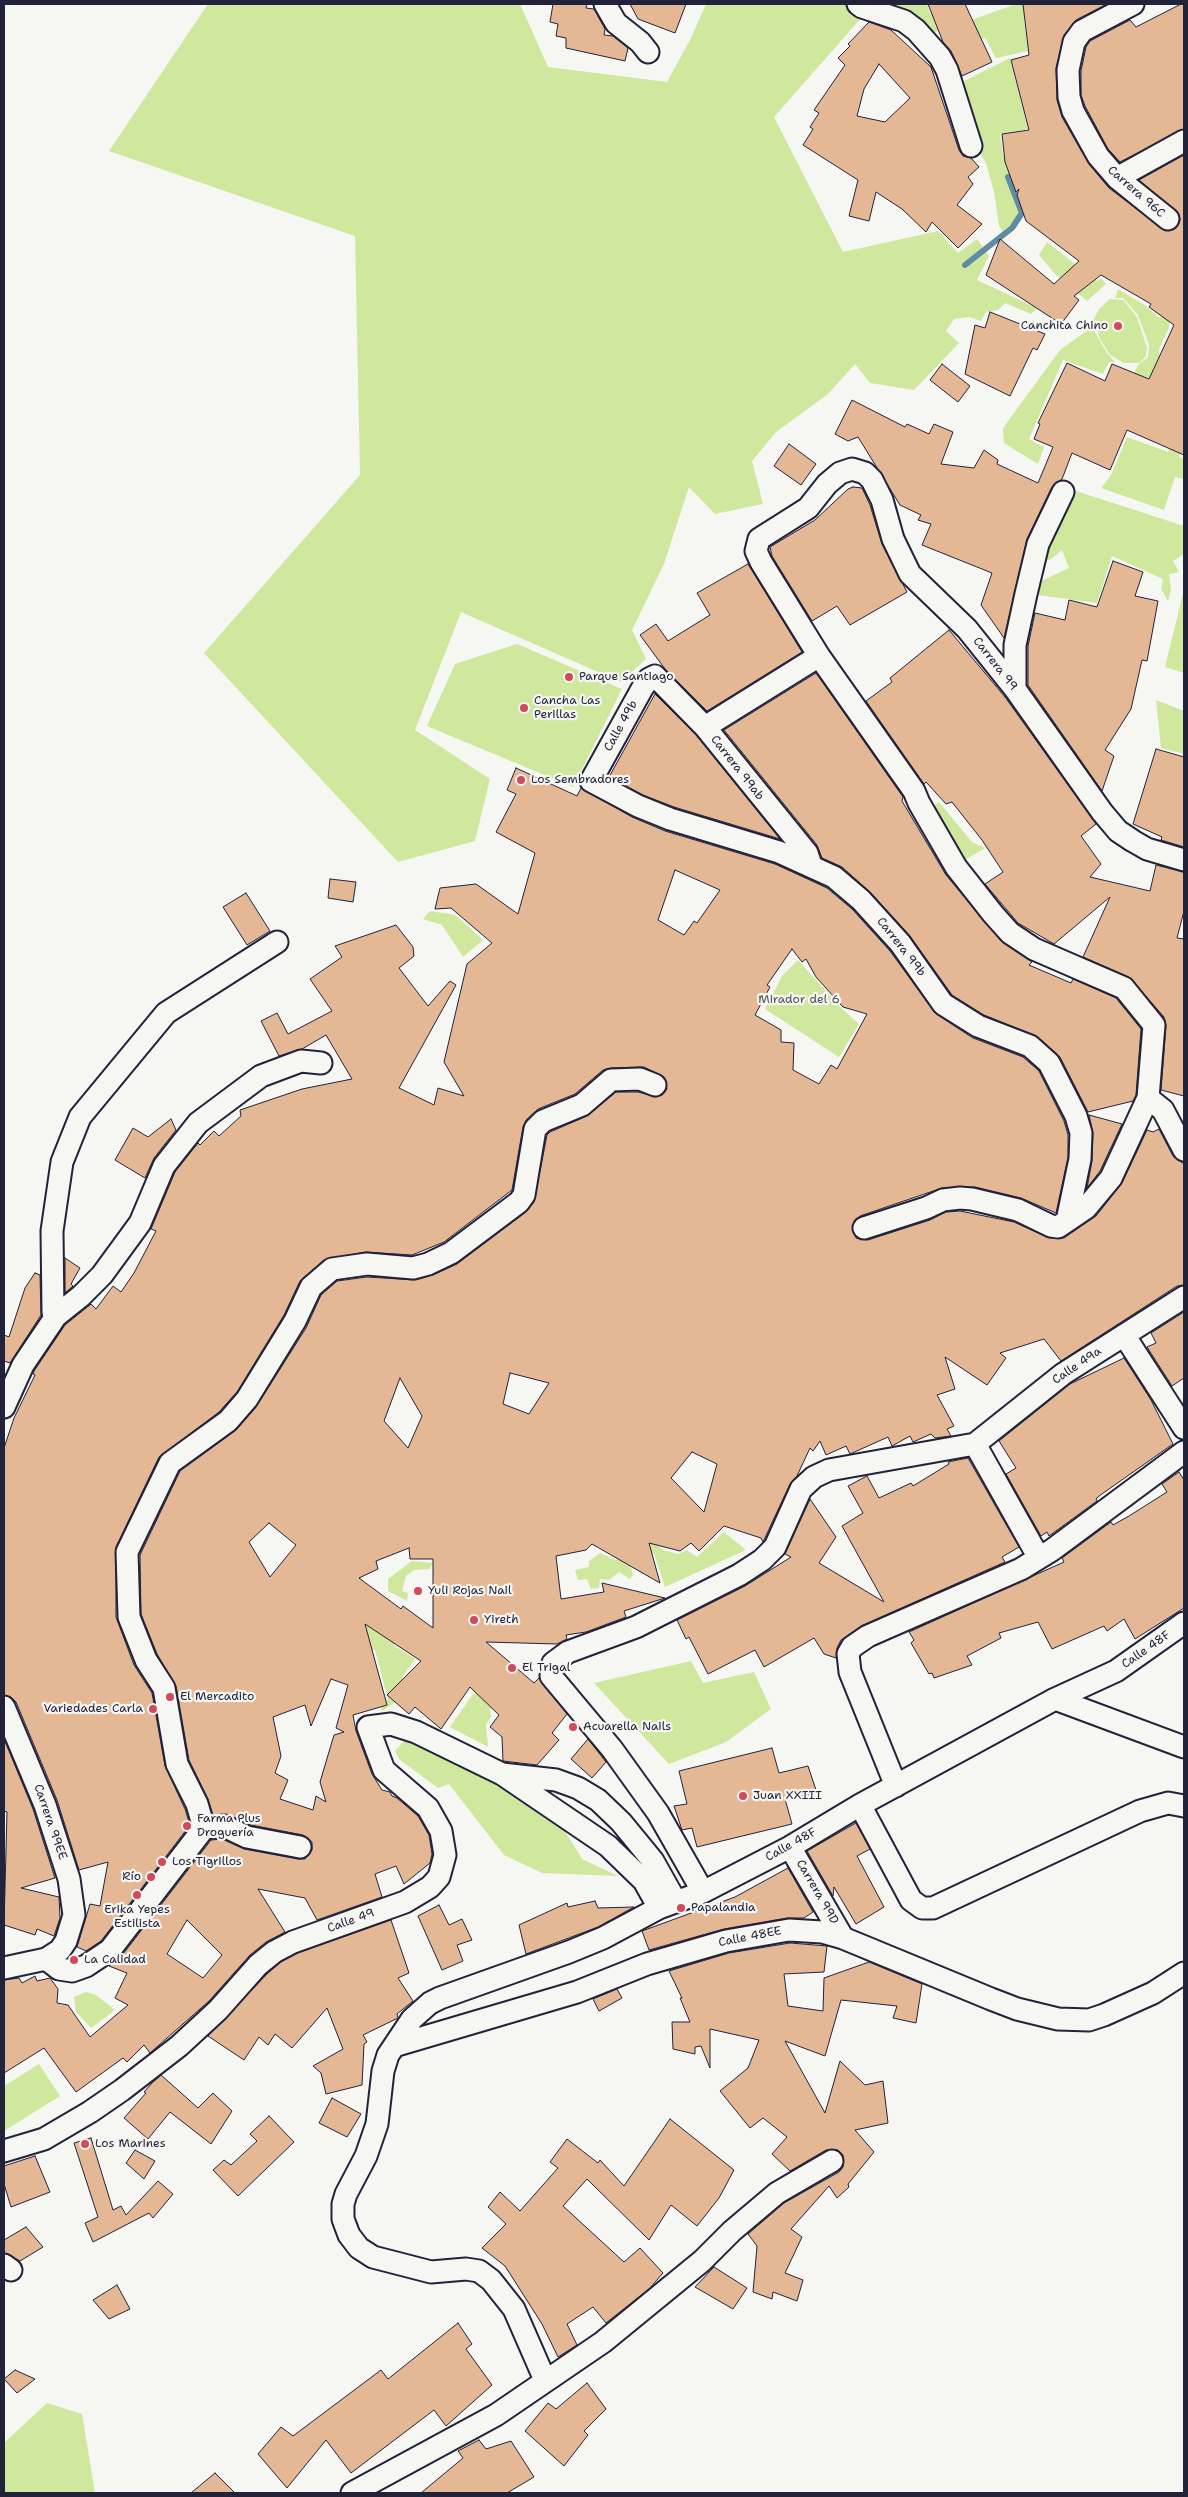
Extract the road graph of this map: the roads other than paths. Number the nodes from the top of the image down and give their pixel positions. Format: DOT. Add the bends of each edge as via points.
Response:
graph roads {
  1 [pos="605,4"];
  2 [pos="858,4"];
  3 [pos="1133,4"];
  4 [pos="648,52"];
  5 [pos="1184,141"];
  6 [pos="971,146"];
  7 [pos="1117,178"];
  8 [pos="1168,219"];
  9 [pos="1063,492"];
  10 [pos="819,656"];
  11 [pos="656,676"];
  12 [pos="1015,689"];
  13 [pos="705,727"];
  14 [pos="591,781"];
  15 [pos="1184,860"];
  16 [pos="812,865"];
  17 [pos="277,942"];
  18 [pos="321,1063"];
  19 [pos="655,1085"];
  20 [pos="1148,1098"];
  21 [pos="1184,1150"];
  22 [pos="1067,1221"];
  23 [pos="864,1228"];
  24 [pos="1184,1297"];
  25 [pos="56,1316"];
  26 [pos="1124,1335"];
  27 [pos="4,1407"];
  28 [pos="1184,1428"];
  29 [pos="975,1444"];
  30 [pos="1184,1452"];
  31 [pos="1040,1558"];
  32 [pos="1184,1623"];
  33 [pos="1055,1699"];
  34 [pos="4,1707"];
  35 [pos="1184,1747"];
  36 [pos="502,1774"];
  37 [pos="896,1786"];
  38 [pos="860,1805"];
  39 [pos="1184,1806"];
  40 [pos="204,1828"];
  41 [pos="300,1847"];
  42 [pos="790,1847"];
  43 [pos="703,1892"];
  44 [pos="667,1905"];
  45 [pos="843,1938"];
  46 [pos="46,1959"];
  47 [pos="4,1968"];
  48 [pos="1184,1973"];
  49 [pos="394,2046"];
  50 [pos="4,2152"];
  51 [pos="832,2161"];
  52 [pos="545,2380"];
  53 [pos="352,2493"];
  1 -- 4 [label="street" via="616,23"];
  2 -- 6 [label="street" via="904,21 940,57"];
  3 -- 7 [label="street, Carrera 96C" via="1082,32 1074,42 1067,84 1073,111 1098,156"];
  5 -- 7 [label="street"];
  7 -- 8 [label="street, Carrera 96C"];
  9 -- 12 [label="street" via="1038,544 1015,645"];
  10 -- 12 [label="street, Carrera 99" via="756,551 764,534 808,508 827,484 840,473 852,469 865,473 872,480 882,500 893,539 910,574 967,629"];
  10 -- 13 [label="street"];
  10 -- 20 [label="street" via="914,791 956,867 1010,933 1034,949 1114,982 1139,1004 1154,1025"];
  11 -- 13 [label="street, Carrera 99ab"];
  11 -- 14 [label="street, Calle 49b" via="643,686"];
  12 -- 15 [label="street, Carrera 99" via="1118,830 1147,849"];
  13 -- 16 [label="street, Carrera 99ab" via="807,853"];
  14 -- 16 [label="street, Carrera 99b" via="670,819"];
  16 -- 22 [label="street, Carrera 99b" via="847,887 870,910 900,943 943,1004 978,1026 1030,1046 1049,1063 1076,1116 1081,1133 1080,1159"];
  17 -- 25 [label="street" via="166,1013 80,1117 62,1162 52,1231 53,1312"];
  18 -- 25 [label="street" via="300,1061 261,1076 198,1123 164,1166 140,1223 102,1275"];
  19 -- 40 [label="street" via="640,1079 611,1080 582,1105 543,1121 535,1129 524,1195 451,1253 413,1268 368,1264 332,1269 311,1287 295,1321 248,1399 228,1421 170,1463 127,1552 129,1617 146,1660 164,1688 176,1764 197,1804"];
  20 -- 21 [label="street" via="1163,1110"];
  20 -- 22 [label="street" via="1111,1178 1099,1196"];
  22 -- 23 [label="street" via="1058,1227 1051,1226 1018,1210 960,1198 943,1200"];
  24 -- 26 [label="street, Calle 49a"];
  25 -- 27 [label="street" via="22,1366"];
  26 -- 28 [label="street"];
  26 -- 29 [label="street, Calle 49a" via="1063,1374"];
  29 -- 31 [label="street"];
  29 -- 43 [label="street" via="822,1473 801,1489 775,1547 762,1560 636,1627 568,1652 553,1663 551,1676 612,1749 658,1813"];
  30 -- 31 [label="street"];
  31 -- 37 [label="street" via="1002,1579 868,1636 852,1646 848,1654 850,1672"];
  32 -- 33 [label="street, Calle 48F" via="1116,1671"];
  33 -- 35 [label="street"];
  33 -- 37 [label="street, Calle 48F"];
  34 -- 46 [label="street, Carrera 99EE" via="35,1779 72,1889 74,1915 66,1941 60,1950"];
  36 -- 44 [label="street, Calle 49" via="608,1846"];
  36 -- 44 [label="street, Calle 49" via="556,1780 598,1800 644,1849"];
  36 -- 50 [label="street, Calle 49" via="416,1732 391,1724 368,1727 384,1770 428,1808 441,1831 445,1855 438,1877 430,1887 405,1902 293,1942 274,1952 179,2046 122,2090 56,2133"];
  37 -- 38 [label="street, Calle 48F"];
  38 -- 39 [label="street" via="910,1900 922,1908 933,1908 1140,1811 1168,1803"];
  38 -- 42 [label="street, Calle 48F"];
  40 -- 41 [label="street" via="224,1826 247,1837"];
  40 -- 46 [label="street" via="110,1950 72,1971 59,1969"];
  42 -- 43 [label="street, Calle 48F"];
  42 -- 45 [label="street, Carrera 99D"];
  43 -- 44 [label="street, Calle 48F"];
  44 -- 49 [label="street, Calle 48F" via="603,1938 430,2003 412,2019"];
  45 -- 48 [label="street, Calle 48EE" via="1017,2009 1066,2020 1089,2020 1121,2009"];
  45 -- 49 [label="street, Calle 48EE" via="822,1932 789,1930 726,1941 647,1964 577,1992"];
  46 -- 47 [label="street"];
  49 -- 52 [label="street, Calle 48F" via="383,2071 374,2138 343,2204 343,2219 349,2235 358,2248 373,2257 409,2268 431,2272 479,2270 492,2280 514,2310"];
  51 -- 52 [label="street" via="777,2194 702,2262 603,2342"];
  52 -- 53 [label="street" via="496,2415"];
}
